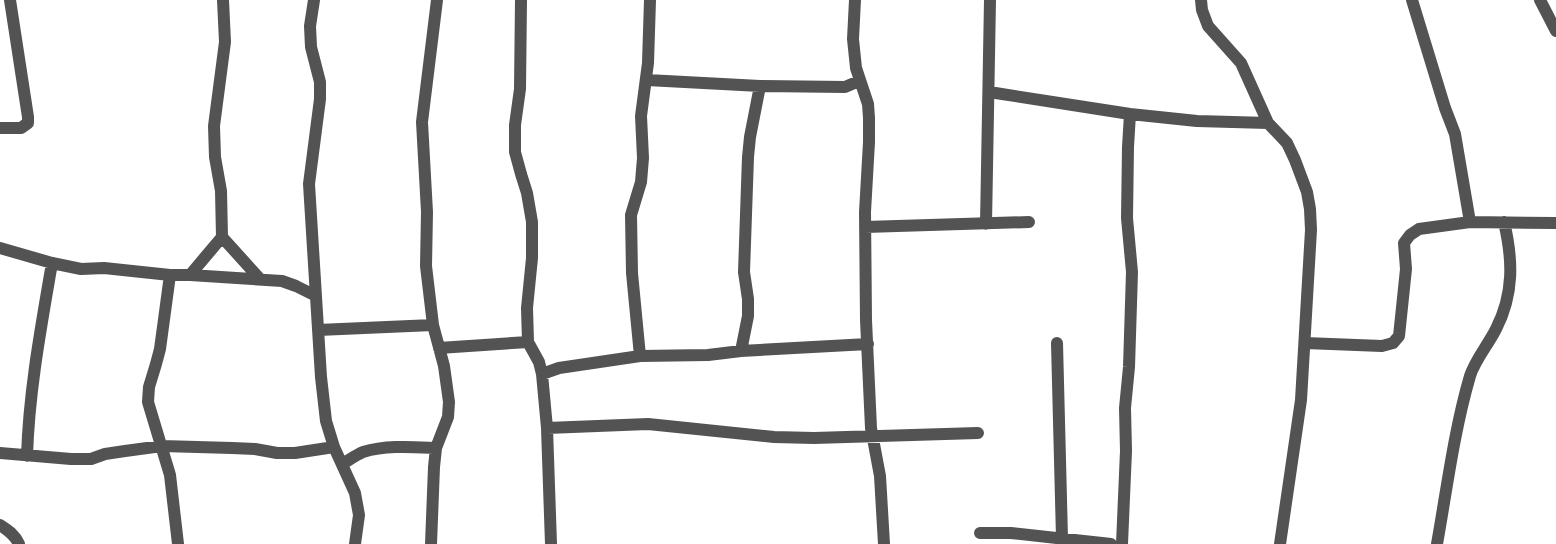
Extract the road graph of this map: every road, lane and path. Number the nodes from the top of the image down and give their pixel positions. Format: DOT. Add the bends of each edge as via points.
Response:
graph roads {
  1 [pos="10,0"];
  2 [pos="223,0"];
  3 [pos="314,0"];
  4 [pos="437,0"];
  5 [pos="521,0"];
  6 [pos="650,0"];
  7 [pos="855,0"];
  8 [pos="990,0"];
  9 [pos="1201,0"];
  10 [pos="1412,0"];
  11 [pos="1540,0"];
  12 [pos="1556,31"];
  13 [pos="647,80"];
  14 [pos="859,81"];
  15 [pos="760,86"];
  16 [pos="989,92"];
  17 [pos="1130,114"];
  18 [pos="1268,123"];
  19 [pos="0,128"];
  20 [pos="1029,222"];
  21 [pos="1470,222"];
  22 [pos="1504,222"];
  23 [pos="1556,223"];
  24 [pos="986,224"];
  25 [pos="865,227"];
  26 [pos="222,237"];
  27 [pos="0,248"];
  28 [pos="52,264"];
  29 [pos="170,275"];
  30 [pos="190,275"];
  31 [pos="260,279"];
  32 [pos="316,296"];
  33 [pos="433,325"];
  34 [pos="318,330"];
  35 [pos="528,342"];
  36 [pos="1057,343"];
  37 [pos="1305,343"];
  38 [pos="868,344"];
  39 [pos="439,348"];
  40 [pos="741,351"];
  41 [pos="640,356"];
  42 [pos="542,374"];
  43 [pos="548,428"];
  44 [pos="978,433"];
  45 [pos="873,436"];
  46 [pos="162,446"];
  47 [pos="334,447"];
  48 [pos="436,448"];
  49 [pos="0,453"];
  50 [pos="26,456"];
  51 [pos="342,464"];
  52 [pos="0,525"];
  53 [pos="980,533"];
  54 [pos="1062,538"];
  55 [pos="19,544"];
  56 [pos="178,544"];
  57 [pos="355,544"];
  58 [pos="431,544"];
  59 [pos="551,544"];
  60 [pos="884,544"];
  61 [pos="1111,544"];
  62 [pos="1122,544"];
  63 [pos="1280,544"];
  64 [pos="1437,544"];
  1 -- 19 [label="street" via="28,123 21,128"];
  2 -- 26 [label="street" via="225,42 214,126"];
  3 -- 32 [label="street" via="310,26 320,99 309,184"];
  4 -- 33 [label="street" via="422,122 426,266"];
  5 -- 35 [label="street" via="520,89 515,152 532,222"];
  6 -- 13 [label="street"];
  7 -- 14 [label="street" via="853,38"];
  8 -- 16 [label="street"];
  9 -- 18 [label="street" via="1208,26 1241,63"];
  10 -- 21 [label="street" via="1455,134"];
  11 -- 12 [label="street"];
  13 -- 15 [label="street"];
  13 -- 41 [label="street" via="641,116 641,182 631,215 632,273"];
  14 -- 15 [label="street" via="845,87"];
  14 -- 25 [label="street" via="868,104 869,118"];
  15 -- 40 [label="street" via="748,157 744,272 748,316"];
  16 -- 17 [label="street"];
  16 -- 24 [label="street"];
  17 -- 18 [label="street" via="1197,121"];
  17 -- 62 [label="street" via="1127,218 1132,272"];
  18 -- 37 [label="street" via="1287,143 1308,192 1311,230"];
  20 -- 24 [label="street"];
  21 -- 22 [label="street"];
  21 -- 37 [label="street" via="1419,229 1404,243 1406,269 1399,336 1394,343 1382,346"];
  22 -- 23 [label="street"];
  22 -- 64 [label="street" via="1510,248 1507,302 1471,373 1460,413"];
  24 -- 25 [label="street"];
  25 -- 38 [label="street" via="864,287"];
  26 -- 30 [label="street"];
  26 -- 31 [label="street"];
  27 -- 28 [label="street"];
  28 -- 29 [label="street"];
  28 -- 50 [label="street"];
  29 -- 30 [label="street"];
  29 -- 46 [label="street" via="160,348 148,402"];
  30 -- 31 [label="street"];
  31 -- 32 [label="street" via="289,284"];
  32 -- 34 [label="street"];
  33 -- 34 [label="street"];
  33 -- 39 [label="street"];
  34 -- 47 [label="street" via="326,421"];
  35 -- 39 [label="street"];
  35 -- 42 [label="street"];
  36 -- 54 [label="street"];
  37 -- 63 [label="street" via="1300,409"];
  38 -- 40 [label="street"];
  38 -- 45 [label="street"];
  39 -- 48 [label="street" via="449,402 448,417"];
  40 -- 41 [label="street"];
  41 -- 42 [label="street" via="559,368"];
  42 -- 43 [label="street"];
  43 -- 45 [label="street" via="648,424 774,437"];
  43 -- 59 [label="street"];
  44 -- 45 [label="street"];
  45 -- 60 [label="street" via="880,476"];
  46 -- 47 [label="street" via="277,453"];
  46 -- 50 [label="street" via="91,459"];
  46 -- 56 [label="street" via="170,475"];
  47 -- 51 [label="street"];
  48 -- 51 [label="street" via="385,448 362,452"];
  48 -- 58 [label="street"];
  49 -- 50 [label="street"];
  51 -- 57 [label="street" via="355,494 359,515"];
  52 -- 55 [label="street" via="11,532"];
  53 -- 54 [label="street"];
  54 -- 61 [label="street"];
}
